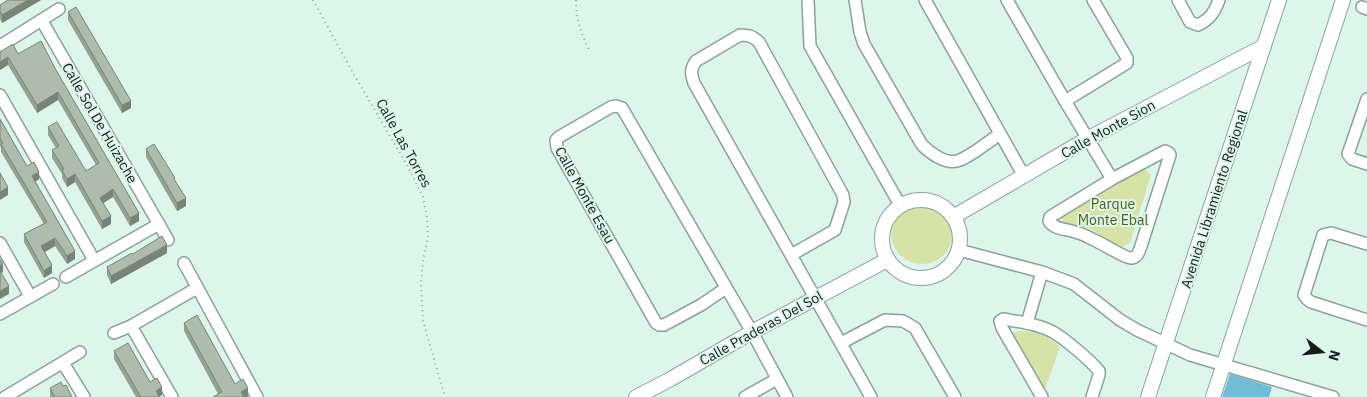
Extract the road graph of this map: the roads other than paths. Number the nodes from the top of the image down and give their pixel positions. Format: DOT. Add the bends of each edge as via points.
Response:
graph roads {
  1 [pos="808,0"];
  2 [pos="855,0"];
  3 [pos="925,0"];
  4 [pos="1007,0"];
  5 [pos="1093,0"];
  6 [pos="1178,0"];
  7 [pos="1219,0"];
  8 [pos="1279,0"];
  9 [pos="1343,0"];
  10 [pos="59,10"];
  11 [pos="42,21"];
  12 [pos="0,46"];
  13 [pos="1264,46"];
  14 [pos="0,95"];
  15 [pos="1367,99"];
  16 [pos="1065,101"];
  17 [pos="1000,134"];
  18 [pos="1088,139"];
  19 [pos="1367,164"];
  20 [pos="1024,176"];
  21 [pos="1112,179"];
  22 [pos="900,205"];
  23 [pos="953,217"];
  24 [pos="158,224"];
  25 [pos="168,240"];
  26 [pos="0,243"];
  27 [pos="1367,244"];
  28 [pos="959,250"];
  29 [pos="790,254"];
  30 [pos="94,260"];
  31 [pos="887,260"];
  32 [pos="184,263"];
  33 [pos="1042,272"];
  34 [pos="66,277"];
  35 [pos="52,284"];
  36 [pos="197,288"];
  37 [pos="726,288"];
  38 [pos="30,296"];
  39 [pos="815,298"];
  40 [pos="0,314"];
  41 [pos="1367,320"];
  42 [pos="1027,323"];
  43 [pos="131,326"];
  44 [pos="752,332"];
  45 [pos="114,333"];
  46 [pos="841,343"];
  47 [pos="1166,343"];
  48 [pos="80,352"];
  49 [pos="63,363"];
  50 [pos="1223,364"];
  51 [pos="777,379"];
  52 [pos="5,397"];
  53 [pos="84,397"];
  54 [pos="172,397"];
  55 [pos="257,397"];
  56 [pos="636,397"];
  57 [pos="745,397"];
  58 [pos="787,397"];
  59 [pos="871,397"];
  60 [pos="954,397"];
  61 [pos="1042,397"];
  62 [pos="1092,397"];
  63 [pos="1148,397"];
  64 [pos="1213,397"];
  65 [pos="1333,397"];
  1 -- 22 [label="street" via="810,46"];
  2 -- 17 [label="street" via="864,44 922,145 932,155 955,162"];
  3 -- 17 [label="street"];
  4 -- 16 [label="street"];
  5 -- 16 [label="street" via="1127,63"];
  6 -- 7 [label="street" via="1190,22 1198,25 1211,17"];
  8 -- 13 [label="street, Avenida Libramiento Regional"];
  9 -- 50 [label="street"];
  10 -- 11 [label="street"];
  11 -- 12 [label="street"];
  11 -- 24 [label="street, Calle Sol De Huizache"];
  13 -- 18 [label="street, Calle Monte Sion"];
  13 -- 47 [label="street, Avenida Libramiento Regional"];
  14 -- 30 [label="street"];
  15 -- 19 [label="street" via="1348,154 1352,159"];
  16 -- 18 [label="street"];
  17 -- 20 [label="street"];
  18 -- 20 [label="street, Calle Monte Sion"];
  18 -- 21 [label="street"];
  20 -- 23 [label="street, Calle Monte Sion"];
  21 -- 21 [label="street" via="1050,217 1049,221 1057,228 1134,258 1141,246 1169,153 1165,151"];
  22 -- 23 [label="street" via="915,199 928,200 940,204"];
  22 -- 31 [label="street" via="884,222 882,248"];
  23 -- 28 [label="street" via="958,224"];
  24 -- 25 [label="street, Calle Sol De Huizache"];
  24 -- 30 [label="street"];
  26 -- 38 [label="street"];
  27 -- 41 [label="street" via="1331,233 1323,235 1304,295 1310,302"];
  28 -- 31 [label="street" via="944,271 919,279 895,270"];
  28 -- 33 [label="street"];
  29 -- 29 [label="street" via="691,74 696,61 740,35 753,36 759,42 843,195 844,202 835,230"];
  29 -- 39 [label="street"];
  30 -- 34 [label="street"];
  31 -- 39 [label="street, Calle Praderas Del Sol"];
  32 -- 36 [label="street"];
  33 -- 42 [label="street"];
  33 -- 47 [label="street" via="1074,284 1120,320"];
  35 -- 38 [label="street"];
  36 -- 43 [label="street"];
  36 -- 55 [label="street"];
  37 -- 37 [label="street, Calle Monte Esau" via="622,108 611,107 556,140 557,148 656,323 662,325"];
  37 -- 44 [label="street, Calle Monte Esau"];
  38 -- 40 [label="street"];
  39 -- 44 [label="street, Calle Praderas Del Sol"];
  39 -- 46 [label="street"];
  42 -- 61 [label="street" via="1000,321"];
  42 -- 62 [label="street" via="1054,332 1098,370"];
  43 -- 45 [label="street"];
  43 -- 54 [label="street"];
  44 -- 51 [label="street, Calle Monte Esau"];
  44 -- 56 [label="street, Calle Praderas Del Sol"];
  46 -- 59 [label="street"];
  46 -- 60 [label="street" via="885,320 903,321 915,328"];
  47 -- 50 [label="street"];
  47 -- 63 [label="street, Avenida Libramiento Regional"];
  48 -- 49 [label="street"];
  49 -- 52 [label="street"];
  49 -- 53 [label="street"];
  50 -- 64 [label="street"];
  50 -- 65 [label="street"];
  51 -- 57 [label="street"];
  51 -- 58 [label="street, Calle Monte Esau"];
}
